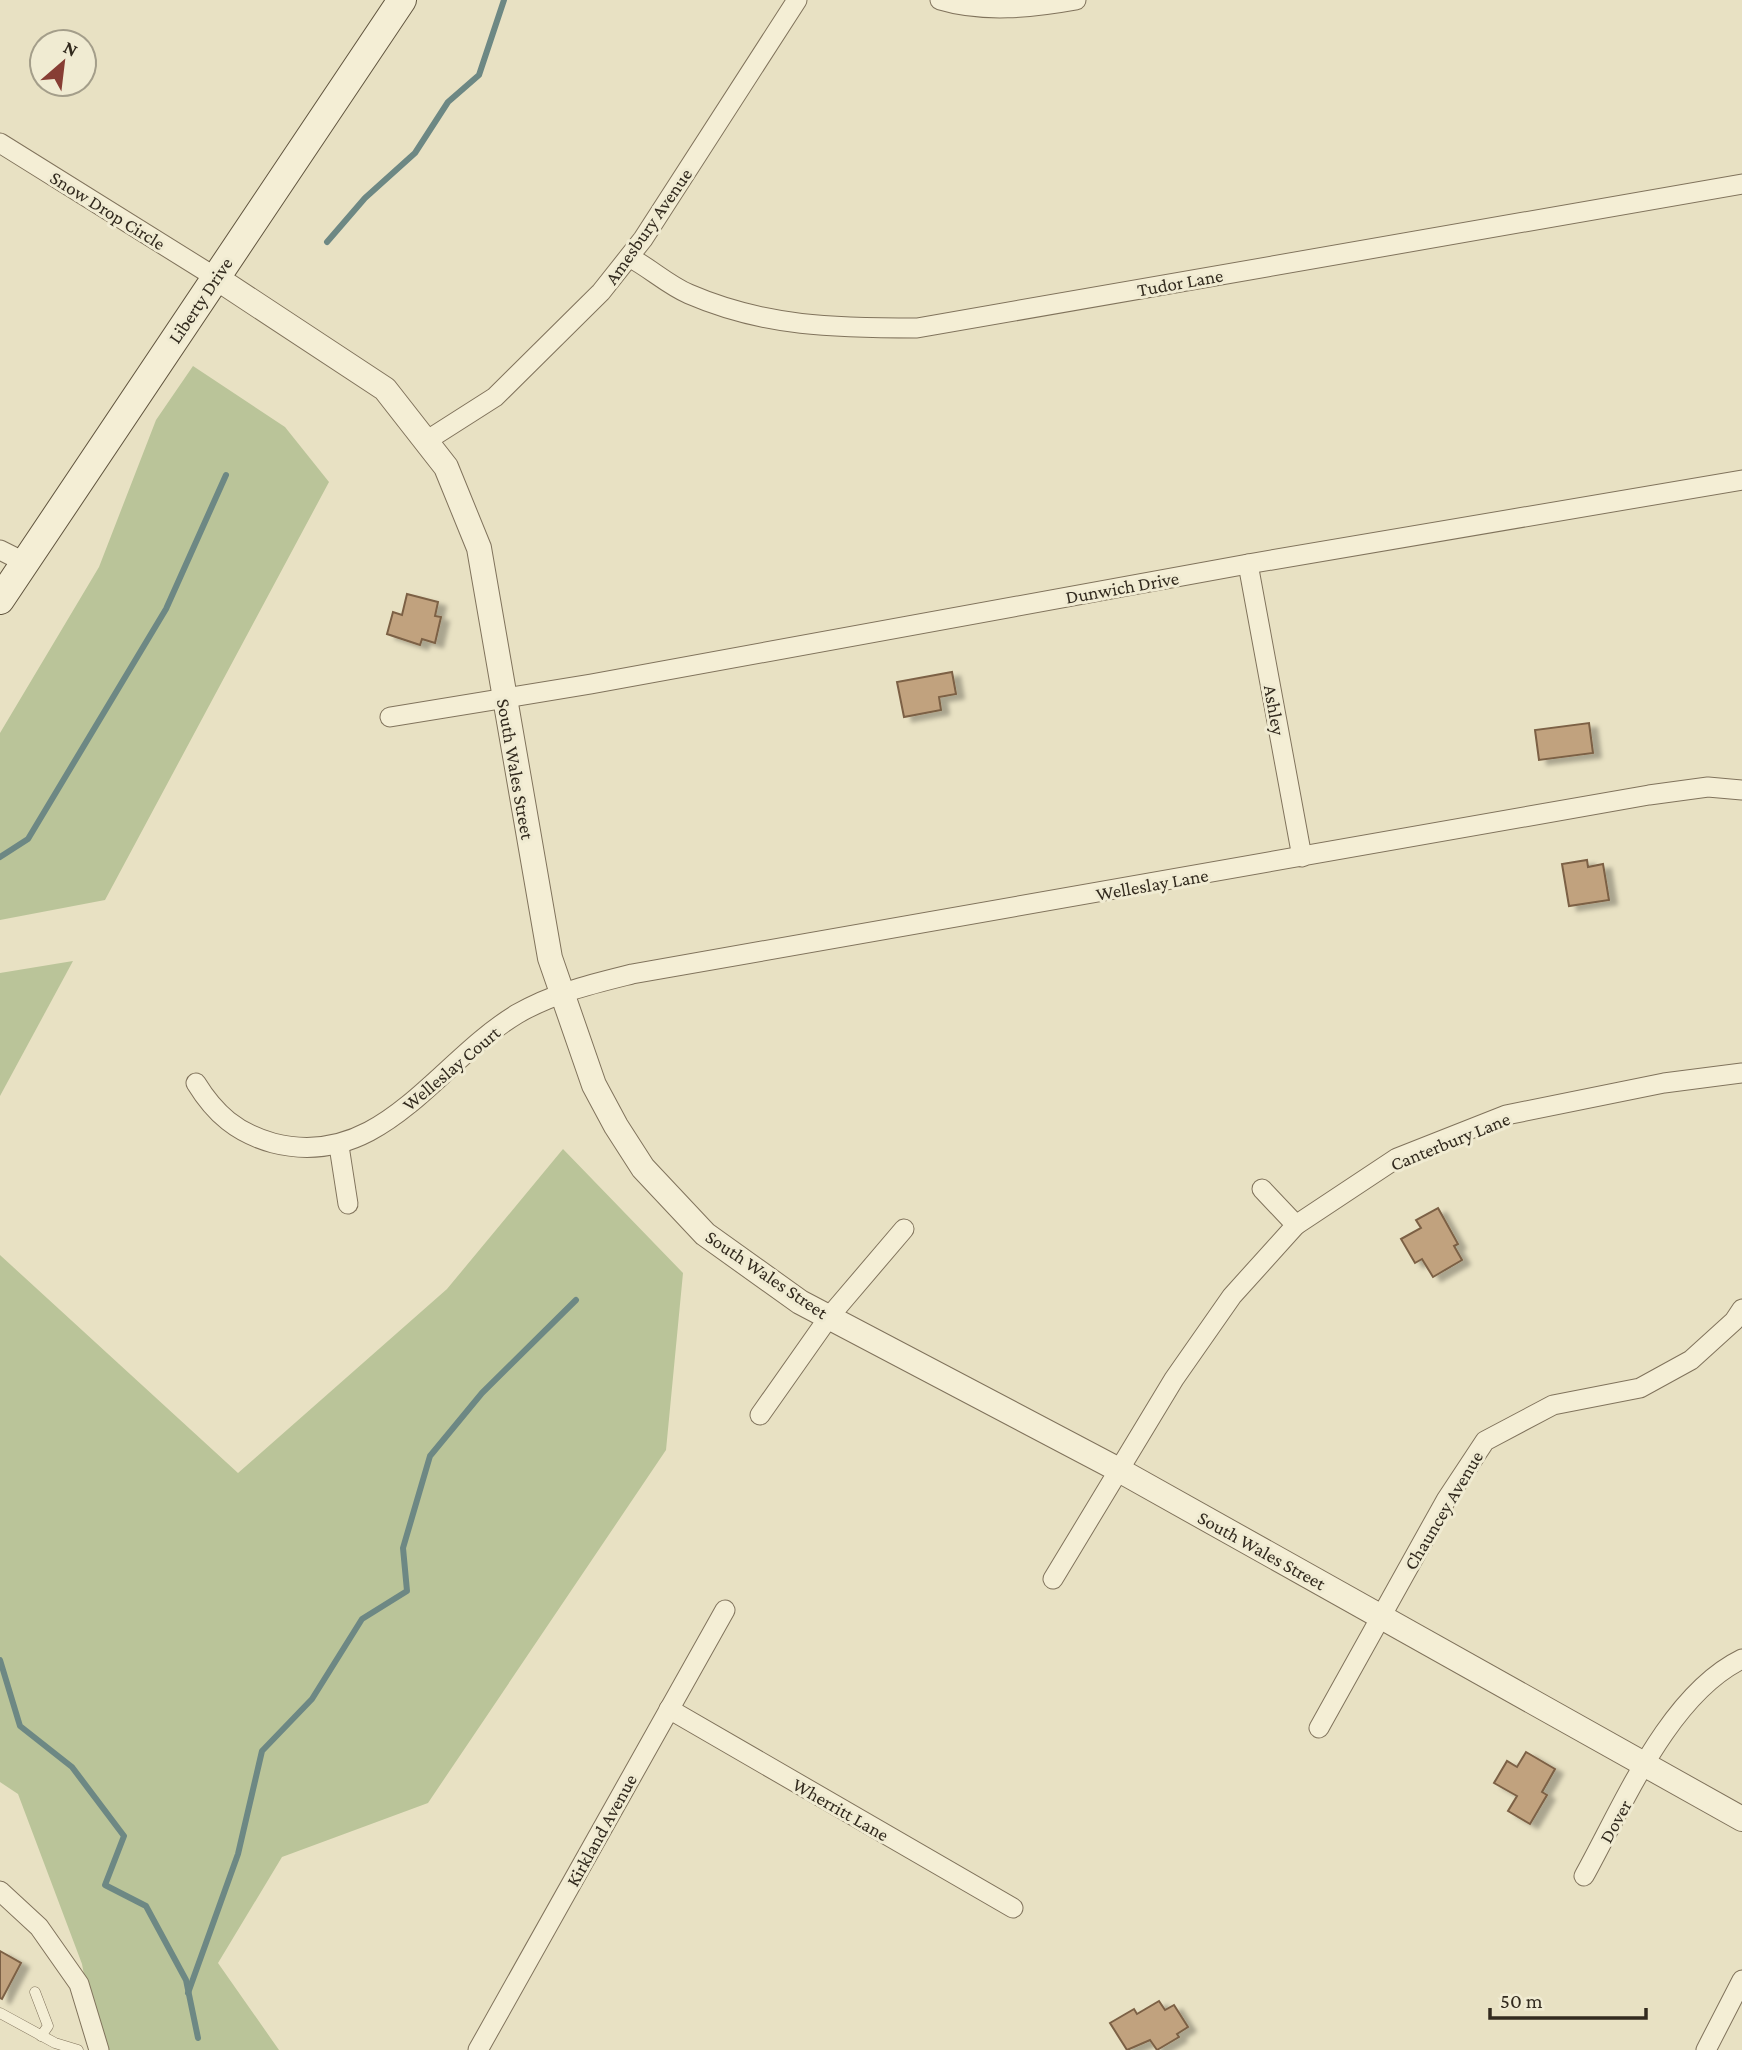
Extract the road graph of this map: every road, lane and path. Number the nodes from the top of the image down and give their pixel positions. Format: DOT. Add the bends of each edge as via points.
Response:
graph roads {
  1 [pos="402,0"];
  2 [pos="797,0"];
  3 [pos="940,0"];
  4 [pos="1076,0"];
  5 [pos="0,143"];
  6 [pos="1742,184"];
  7 [pos="629,257"];
  8 [pos="215,277"];
  9 [pos="425,441"];
  10 [pos="1742,481"];
  11 [pos="12,556"];
  12 [pos="1248,564"];
  13 [pos="0,600"];
  14 [pos="504,698"];
  15 [pos="390,717"];
  16 [pos="1742,790"];
  17 [pos="1301,857"];
  18 [pos="563,991"];
  19 [pos="1742,1073"];
  20 [pos="196,1083"];
  21 [pos="339,1146"];
  22 [pos="1262,1189"];
  23 [pos="348,1204"];
  24 [pos="1296,1224"];
  25 [pos="904,1229"];
  26 [pos="1742,1309"];
  27 [pos="829,1317"];
  28 [pos="760,1415"];
  29 [pos="1119,1470"];
  30 [pos="1053,1579"];
  31 [pos="725,1610"];
  32 [pos="1381,1617"];
  33 [pos="1742,1659"];
  34 [pos="669,1709"];
  35 [pos="1319,1728"];
  36 [pos="1646,1766"];
  37 [pos="1742,1819"];
  38 [pos="1584,1876"];
  39 [pos="0,1891"];
  40 [pos="1013,1908"];
  41 [pos="1742,1980"];
  42 [pos="35,1992"];
  43 [pos="0,2013"];
  44 [pos="41,2036"];
  45 [pos="78,2050"];
  46 [pos="99,2050"];
  47 [pos="478,2050"];
  48 [pos="1706,2050"];
  1 -- 8 [label="main road, Liberty Drive"];
  2 -- 7 [label="street, Amesbury Avenue"];
  3 -- 4 [label="street" via="1017,8"];
  5 -- 8 [label="street, Snow Drop Circle"];
  6 -- 7 [label="street, Tudor Lane" via="917,328 823,328 741,315 686,293"];
  7 -- 9 [label="street, Amesbury Avenue" via="601,292 495,397"];
  8 -- 9 [label="street, South Wales Street" via="385,389"];
  8 -- 11 [label="main road, Liberty Drive"];
  9 -- 14 [label="street, South Wales Street" via="446,467 479,548"];
  10 -- 12 [label="street, Dunwich Drive"];
  11 -- 13 [label="main road, Liberty Drive"];
  12 -- 14 [label="street, Dunwich Drive"];
  12 -- 17 [label="street, Ashley"];
  14 -- 15 [label="street, Dunwich Drive"];
  14 -- 18 [label="street, South Wales Street" via="550,958"];
  16 -- 17 [label="street, Welleslay Lane" via="1708,788 1649,795"];
  17 -- 18 [label="street, Welleslay Lane" via="632,974"];
  18 -- 21 [label="street, Welleslay Court" via="517,1014 387,1121"];
  18 -- 27 [label="street, South Wales Street" via="594,1085 643,1168 705,1234 800,1302"];
  19 -- 24 [label="street, Canterbury Lane" via="1664,1083 1506,1115 1397,1158"];
  20 -- 21 [label="street, Welleslay Court" via="230,1125 266,1141 295,1149"];
  21 -- 23 [label="street"];
  22 -- 24 [label="street"];
  24 -- 29 [label="street, Canterbury Lane" via="1232,1296"];
  25 -- 27 [label="street"];
  26 -- 32 [label="street, Chauncey Avenue" via="1691,1360 1640,1388 1553,1405 1485,1441 1446,1500"];
  27 -- 28 [label="street"];
  27 -- 29 [label="street, South Wales Street"];
  29 -- 30 [label="street, Canterbury Lane"];
  29 -- 32 [label="street, South Wales Street"];
  31 -- 34 [label="street, Kirkland Avenue"];
  32 -- 35 [label="street, Chauncey Avenue"];
  32 -- 36 [label="street, South Wales Street"];
  33 -- 36 [label="street, Dover" via="1720,1670 1670,1721"];
  34 -- 40 [label="street, Wherritt Lane"];
  34 -- 47 [label="street, Kirkland Avenue"];
  36 -- 37 [label="street, South Wales Street"];
  36 -- 38 [label="street, Dover"];
  39 -- 46 [label="street" via="39,1927 79,1984"];
  41 -- 48 [label="street"];
  42 -- 44 [label="lane" via="48,2026"];
  43 -- 44 [label="lane"];
  44 -- 45 [label="lane"];
}
